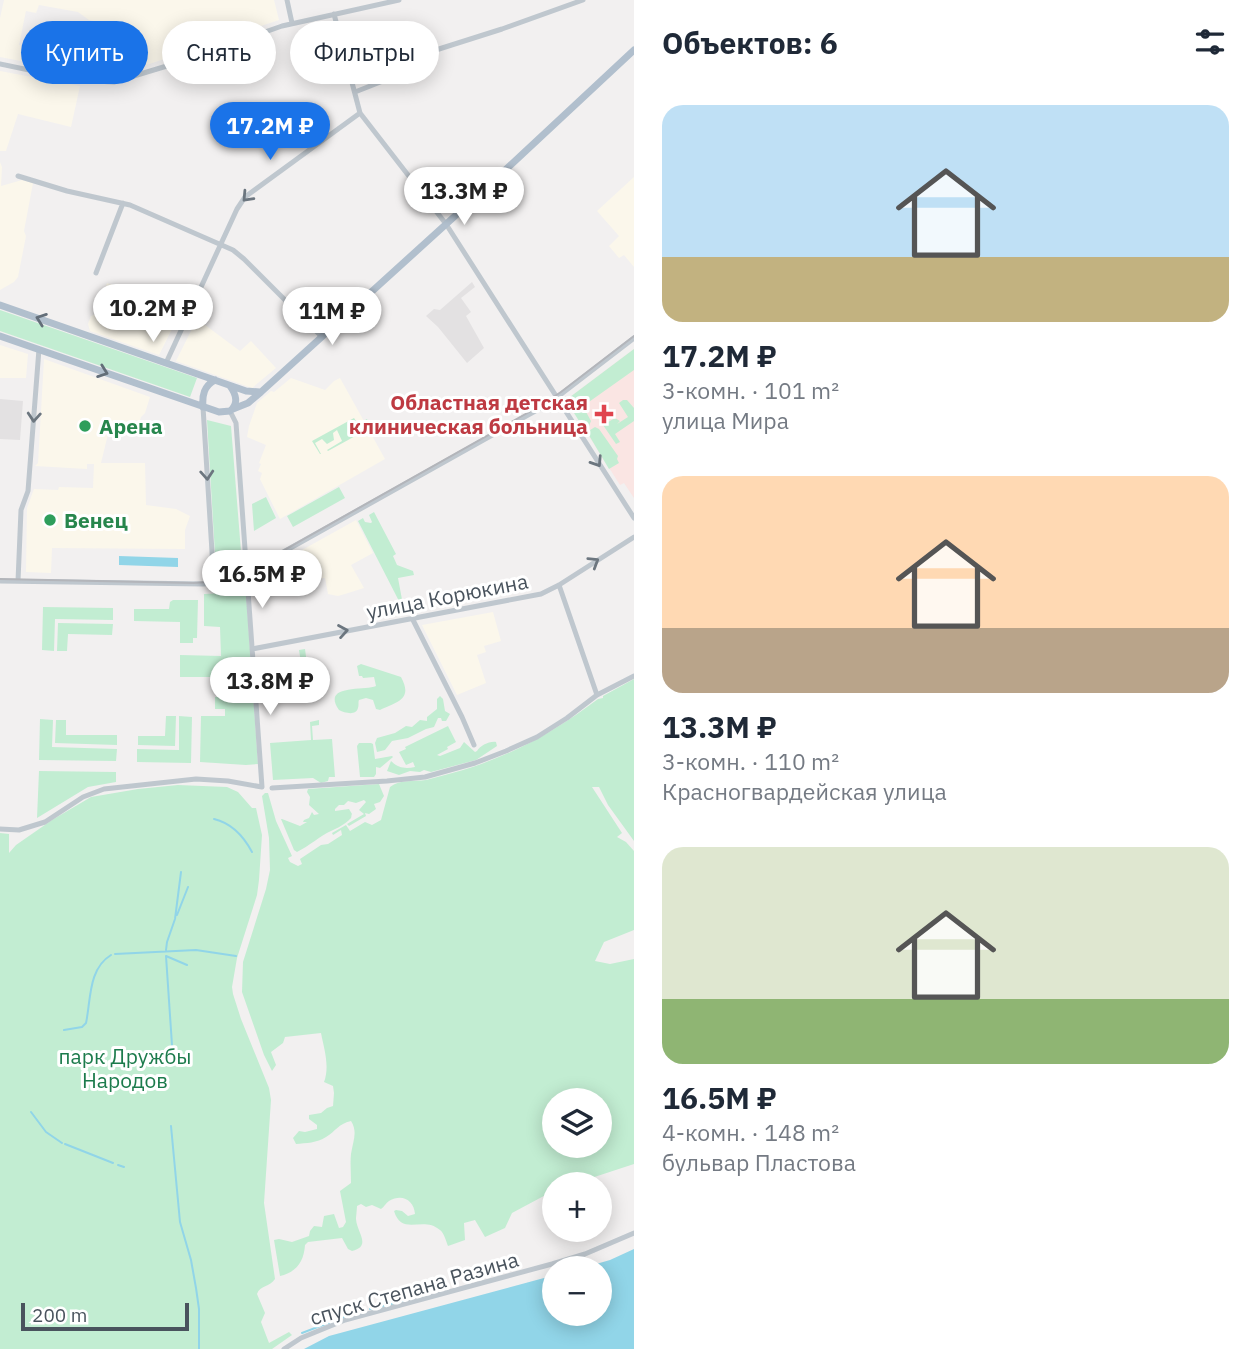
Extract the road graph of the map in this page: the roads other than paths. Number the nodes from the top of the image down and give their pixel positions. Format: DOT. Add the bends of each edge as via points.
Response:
graph roads {
  1 [pos="287,0"];
  2 [pos="399,0"];
  3 [pos="583,0"];
  4 [pos="334,14"];
  5 [pos="292,21"];
  6 [pos="301,21"];
  7 [pos="290,24"];
  8 [pos="634,50"];
  9 [pos="0,64"];
  10 [pos="355,92"];
  11 [pos="360,113"];
  12 [pos="18,176"];
  13 [pos="124,203"];
  14 [pos="446,224"];
  15 [pos="221,245"];
  16 [pos="96,273"];
  17 [pos="0,305"];
  18 [pos="0,336"];
  19 [pos="322,337"];
  20 [pos="634,338"];
  21 [pos="39,349"];
  22 [pos="166,363"];
  23 [pos="215,380"];
  24 [pos="230,386"];
  25 [pos="261,393"];
  26 [pos="556,398"];
  27 [pos="203,407"];
  28 [pos="232,410"];
  29 [pos="634,518"];
  30 [pos="634,537"];
  31 [pos="247,573"];
  32 [pos="0,581"];
  33 [pos="18,581"];
  34 [pos="214,584"];
  35 [pos="559,585"];
  36 [pos="412,618"];
  37 [pos="252,649"];
  38 [pos="634,676"];
  39 [pos="597,695"];
  40 [pos="474,745"];
  41 [pos="272,788"];
  42 [pos="0,829"];
  43 [pos="634,1233"];
  44 [pos="284,1349"];
  1 -- 5 [label="street"];
  2 -- 4 [label="street"];
  3 -- 10 [label="street" via="439,49 410,74"];
  4 -- 6 [label="street"];
  4 -- 10 [label="street"];
  7 -- 9 [label="street" via="114,82 77,80"];
  8 -- 14 [label="main road"];
  10 -- 11 [label="street"];
  11 -- 14 [label="street"];
  11 -- 15 [label="street, one-way" via="249,193"];
  12 -- 13 [label="street"];
  13 -- 15 [label="street"];
  13 -- 16 [label="street"];
  14 -- 19 [label="main road"];
  14 -- 26 [label="street"];
  15 -- 19 [label="street" via="244,258"];
  15 -- 22 [label="street"];
  22 -- 17 [label="main road, one-way"];
  18 -- 21 [label="main road"];
  19 -- 25 [label="main road"];
  20 -- 26 [label="street"];
  21 -- 27 [label="main road, one-way"];
  21 -- 33 [label="street, one-way"];
  22 -- 23 [label="main road"];
  23 -- 24 [label="main road"];
  23 -- 27 [label="main road" via="204,390"];
  24 -- 25 [label="main road"];
  24 -- 28 [label="main road" via="236,402"];
  25 -- 28 [label="main road"];
  26 -- 29 [label="street, one-way"];
  26 -- 31 [label="street"];
  27 -- 28 [label="main road"];
  27 -- 34 [label="street, one-way"];
  28 -- 31 [label="street"];
  35 -- 30 [label="street, улица Корюкина, one-way"];
  31 -- 34 [label="street"];
  31 -- 37 [label="street"];
  32 -- 33 [label="street"];
  33 -- 34 [label="street"];
  35 -- 36 [label="street, улица Корюкина" via="541,594"];
  35 -- 39 [label="street"];
  37 -- 36 [label="street, улица Корюкина, one-way"];
  36 -- 40 [label="street"];
  37 -- 42 [label="street" via="262,787 196,779 104,789 45,821 19,830"];
  38 -- 39 [label="street"];
  39 -- 41 [label="street" via="548,730 475,763 425,777"];
  43 -- 44 [label="street, спуск Степана Разина" via="526,1272 345,1320"];
}
